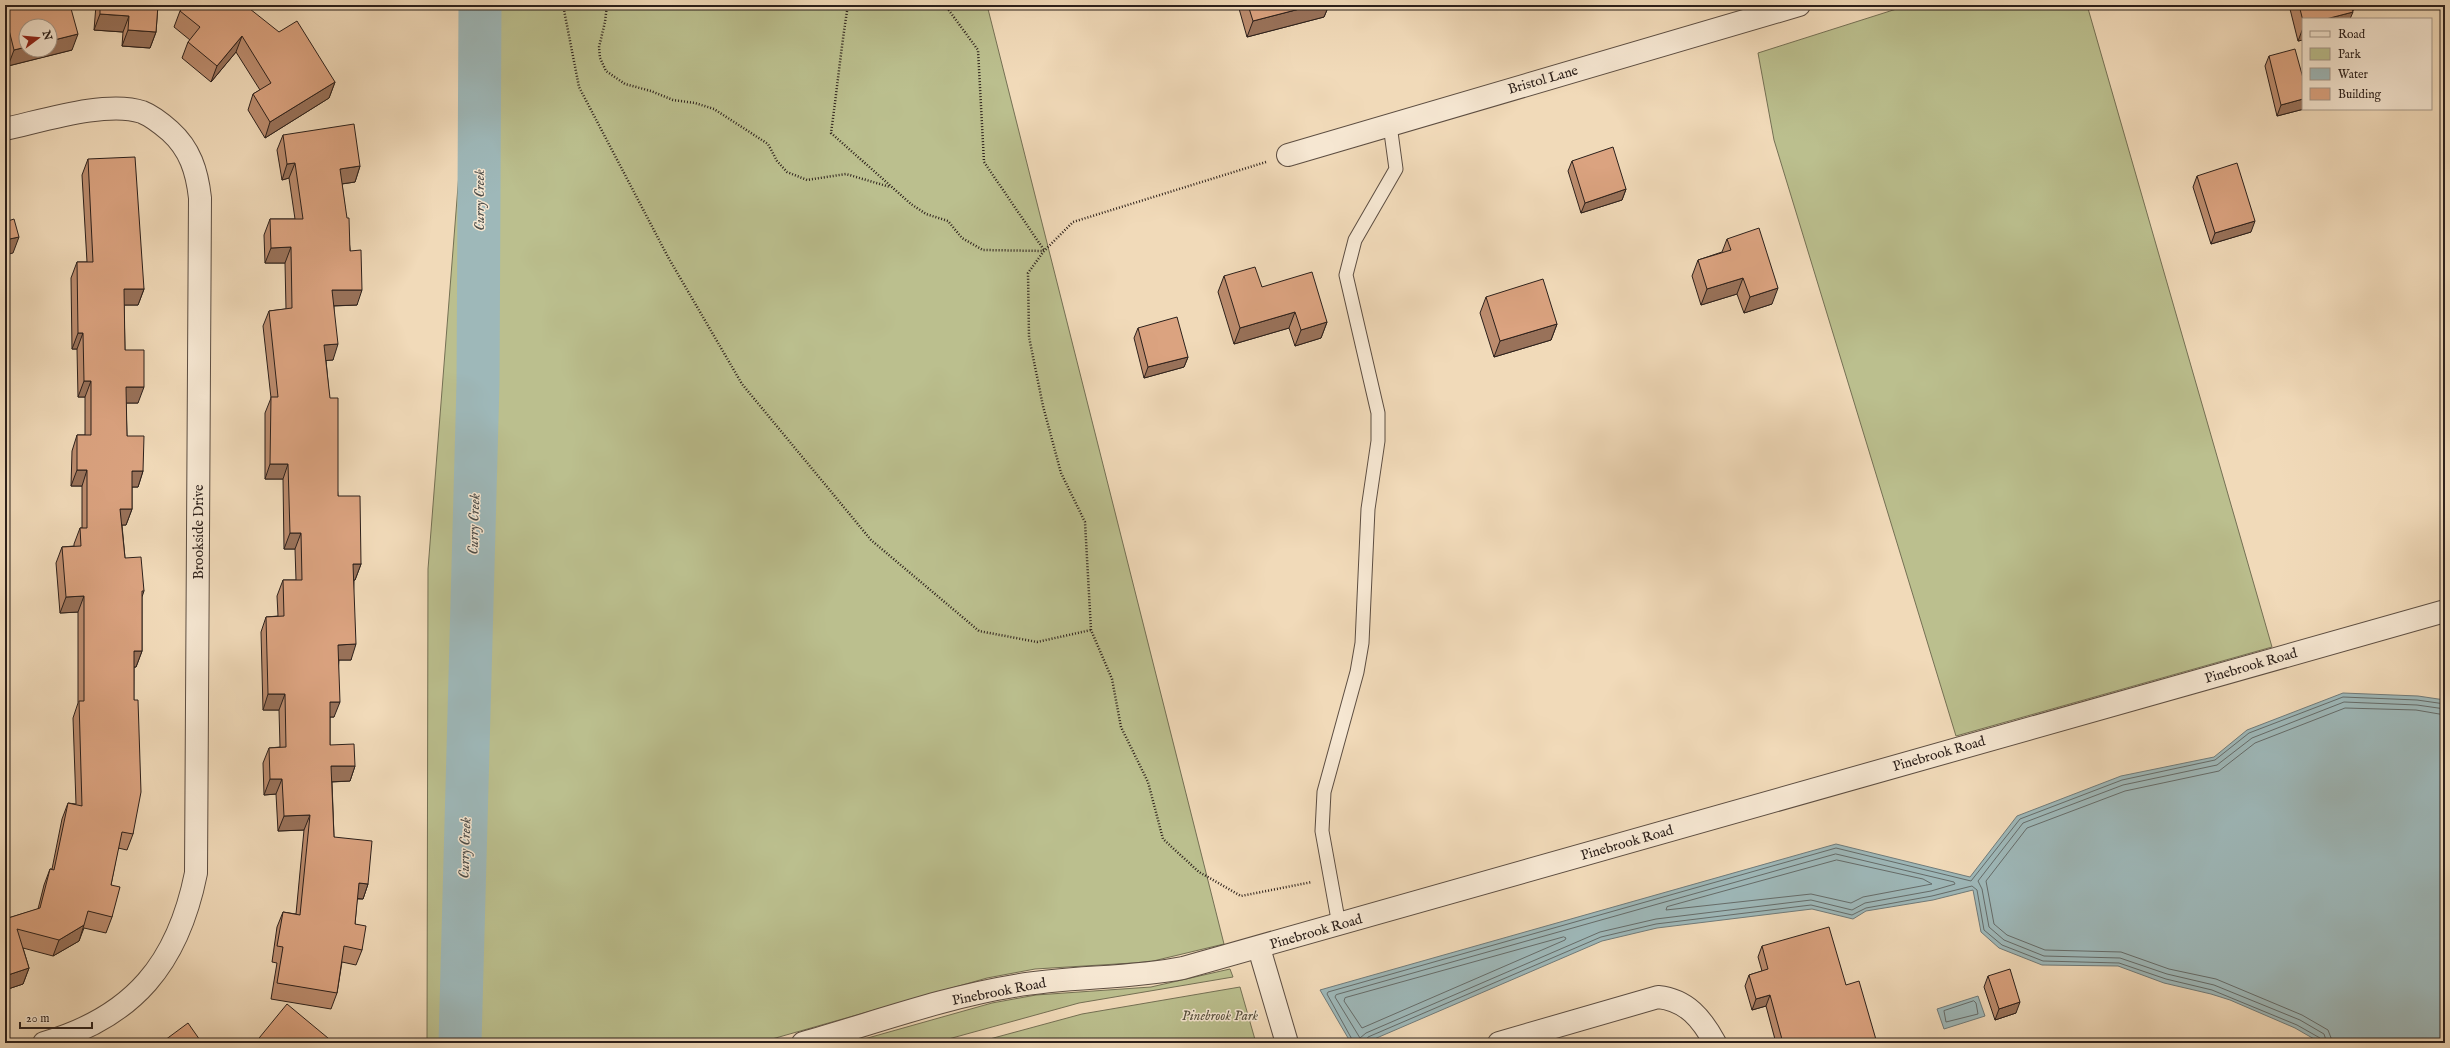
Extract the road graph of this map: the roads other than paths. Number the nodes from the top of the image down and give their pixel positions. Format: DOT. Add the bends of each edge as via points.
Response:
graph roads {
  1 [pos="1789,6"];
  2 [pos="1390,125"];
  3 [pos="5,129"];
  4 [pos="1288,155"];
  5 [pos="2445,611"];
  6 [pos="1339,925"];
  7 [pos="1259,948"];
  8 [pos="44,1043"];
  9 [pos="803,1043"];
  10 [pos="1287,1043"];
  11 [pos="1499,1043"];
  12 [pos="1715,1043"];
  1 -- 2 [label="street, Bristol Lane"];
  2 -- 4 [label="street, Bristol Lane"];
  2 -- 6 [label="lane" via="1396,169 1355,240 1346,275 1378,413 1378,441 1368,509 1359,664 1324,792 1322,831"];
  3 -- 8 [label="street, Brookside Drive" via="99,109 123,108 143,112 179,139 191,157 198,178 200,198 196,873 182,928 167,957 150,979 112,1014 87,1028"];
  5 -- 6 [label="street, Pinebrook Road"];
  6 -- 7 [label="street, Pinebrook Road"];
  7 -- 9 [label="street, Pinebrook Road" via="1151,974 1035,982 997,989"];
  7 -- 10 [label="street"];
  11 -- 12 [label="street" via="1658,997 1675,1000 1690,1009 1704,1023"];
}
